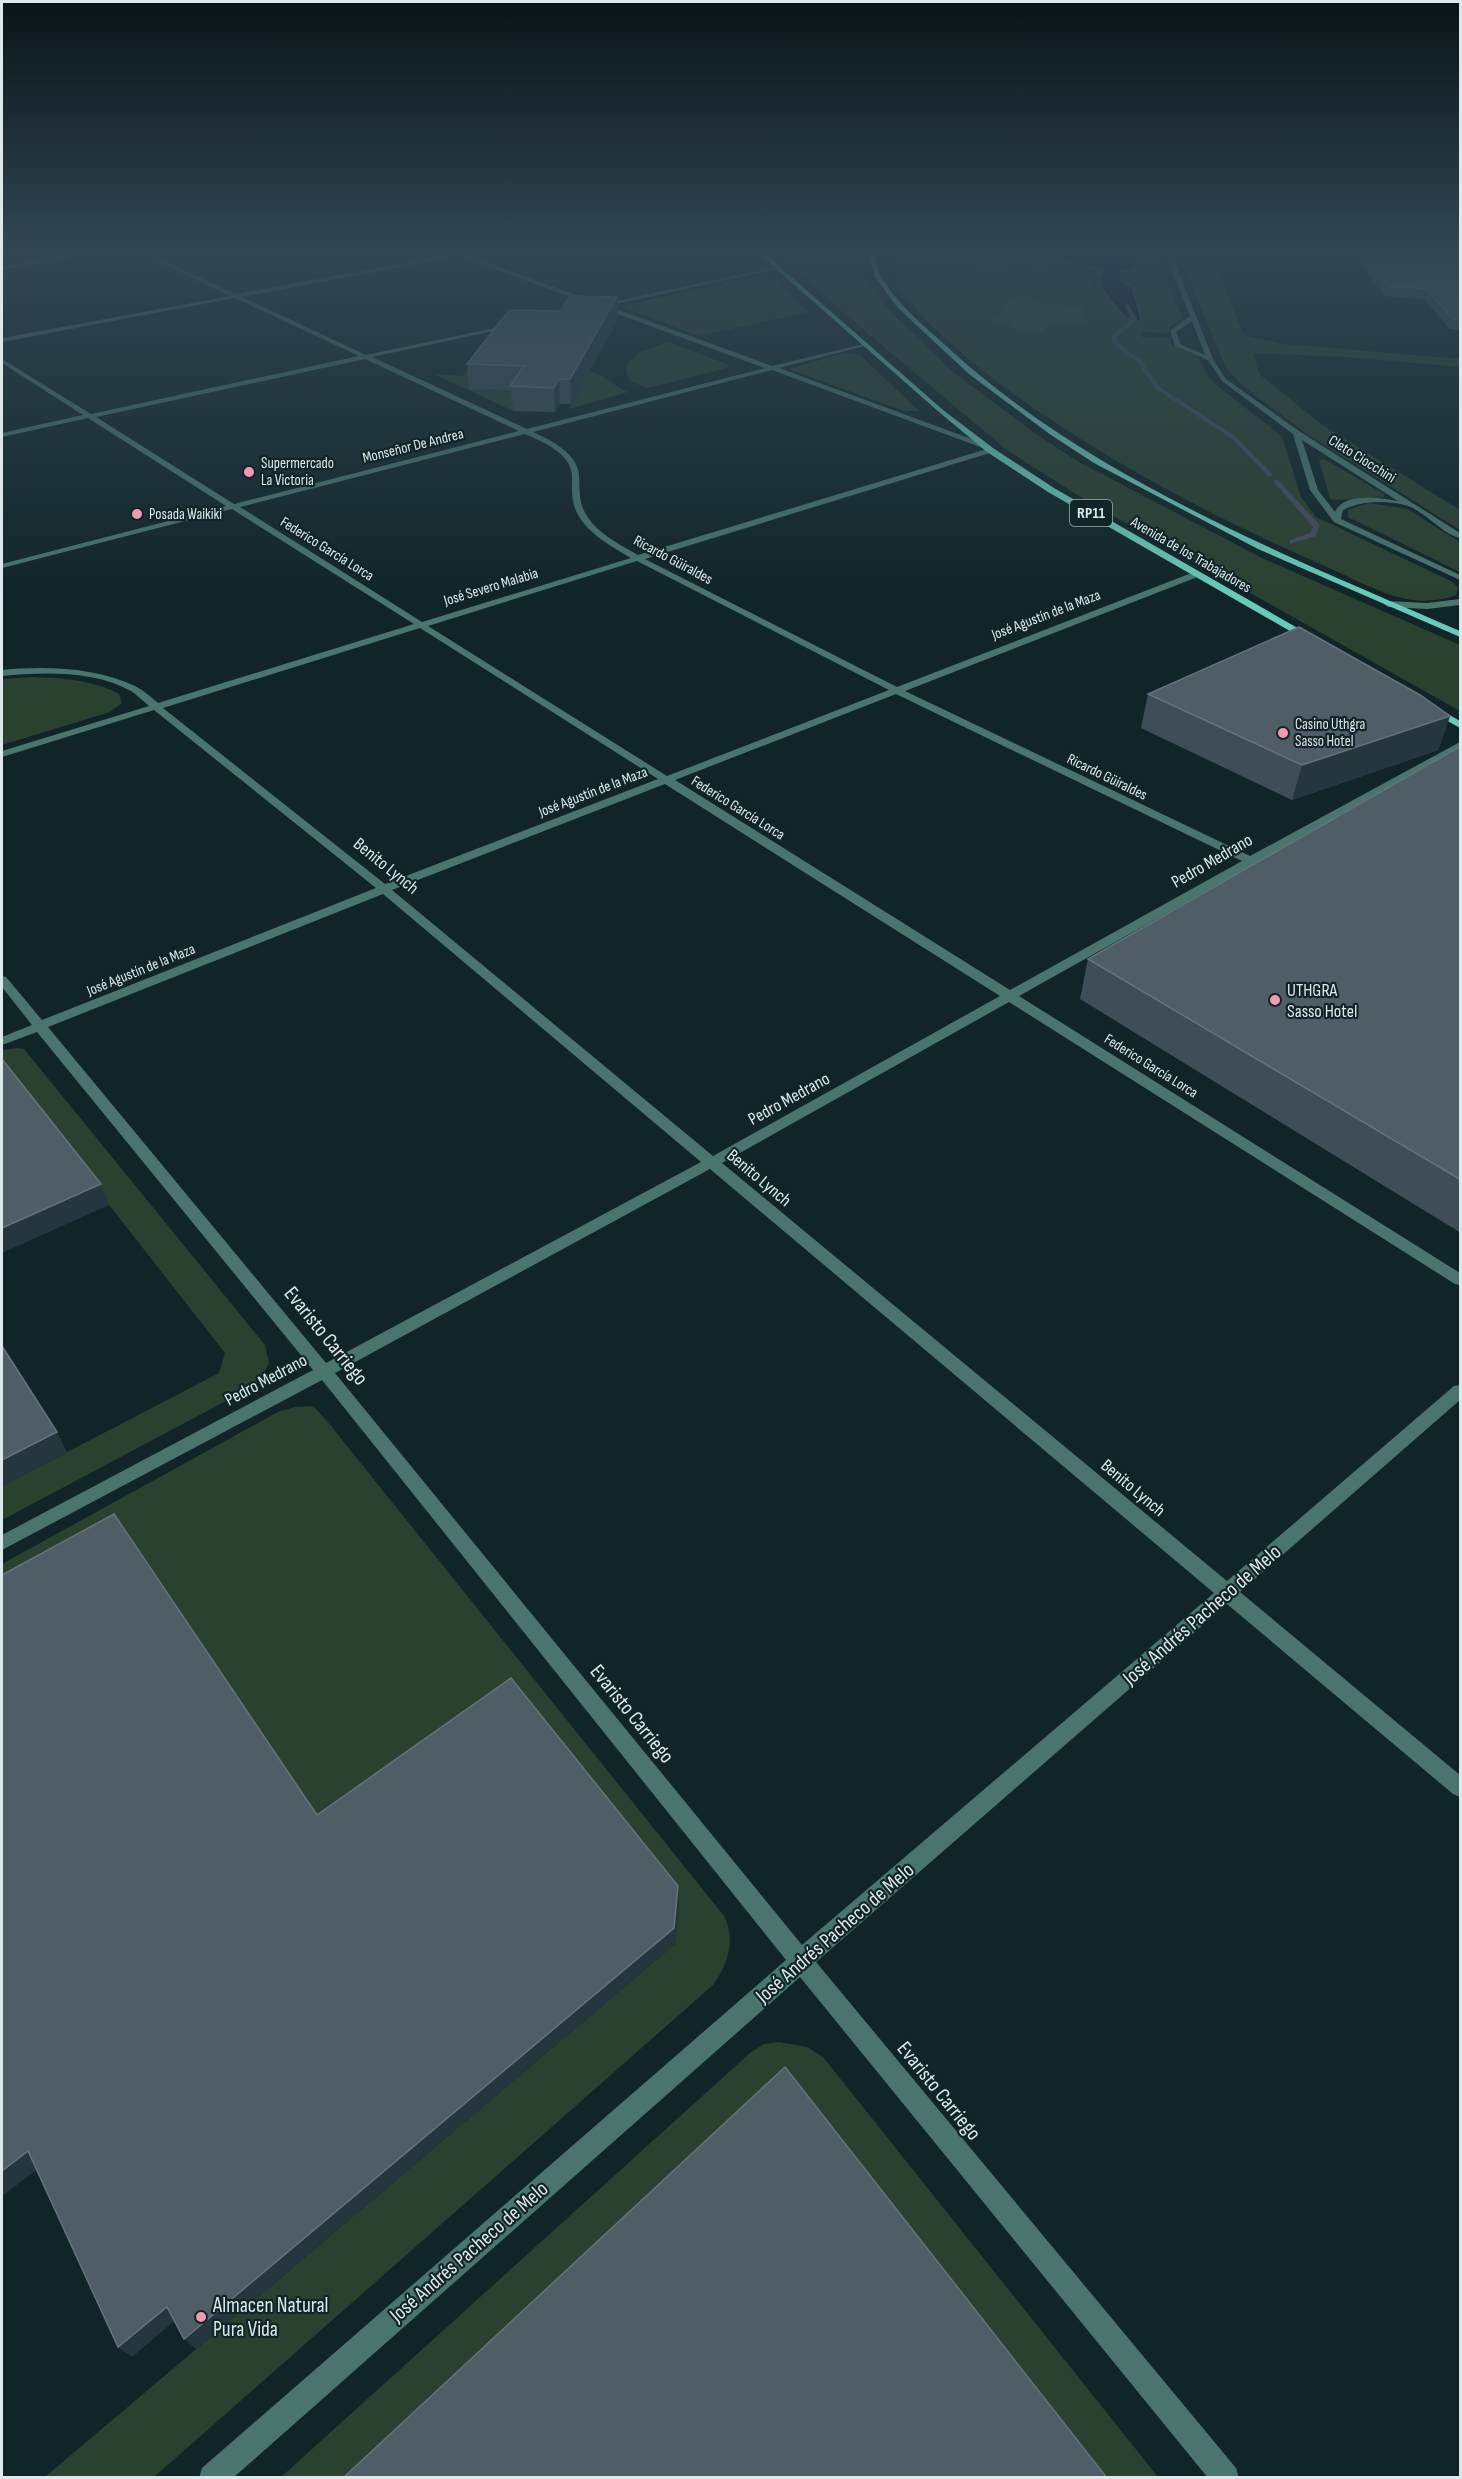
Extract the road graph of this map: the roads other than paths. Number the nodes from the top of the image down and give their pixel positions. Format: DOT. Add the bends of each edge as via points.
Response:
graph roads {
  1 [pos="6,364"];
  2 [pos="337,364"];
  3 [pos="377,364"];
  4 [pos="756,364"];
  5 [pos="786,364"];
  6 [pos="888,364"];
  7 [pos="960,364"];
  8 [pos="1212,364"];
  9 [pos="768,368"];
  10 [pos="88,416"];
  11 [pos="526,430"];
  12 [pos="1296,433"];
  13 [pos="2,435"];
  14 [pos="988,448"];
  15 [pos="231,506"];
  16 [pos="1413,507"];
  17 [pos="1337,519"];
  18 [pos="1461,536"];
  19 [pos="635,557"];
  20 [pos="2,566"];
  21 [pos="1197,574"];
  22 [pos="1461,578"];
  23 [pos="1461,602"];
  24 [pos="1388,604"];
  25 [pos="418,624"];
  26 [pos="1461,634"];
  27 [pos="1319,644"];
  28 [pos="2,673"];
  29 [pos="894,689"];
  30 [pos="1420,702"];
  31 [pos="154,706"];
  32 [pos="1461,725"];
  33 [pos="1461,745"];
  34 [pos="2,754"];
  35 [pos="665,780"];
  36 [pos="1249,860"];
  37 [pos="384,889"];
  38 [pos="2,980"];
  39 [pos="1012,996"];
  40 [pos="40,1026"];
  41 [pos="2,1041"];
  42 [pos="710,1163"];
  43 [pos="1461,1280"];
  44 [pos="323,1370"];
  45 [pos="1461,1391"];
  46 [pos="2,1543"];
  47 [pos="1229,1592"];
  48 [pos="1461,1788"];
  49 [pos="801,1961"];
  50 [pos="212,2478"];
  51 [pos="1226,2478"];
  1 -- 10 [label="street, Federico García Lorca"];
  2 -- 10 [label="street"];
  3 -- 11 [label="street, Ricardo Güiraldes"];
  4 -- 9 [label="street"];
  5 -- 9 [label="street, Monseñor De Andrea"];
  6 -- 14 [label="main road, Avenida de los Trabajadores / RP11"];
  7 -- 24 [label="main road" via="1020,411 1097,461 1261,547"];
  8 -- 12 [label="street, Cleto Ciocchini" via="1229,384"];
  9 -- 11 [label="street, Monseñor De Andrea"];
  9 -- 14 [label="street"];
  10 -- 13 [label="street"];
  10 -- 15 [label="street, Federico García Lorca"];
  11 -- 15 [label="street, Monseñor De Andrea"];
  11 -- 19 [label="street, Ricardo Güiraldes" via="571,459 577,475 576,499 581,514 591,526"];
  12 -- 16 [label="street, Cleto Ciocchini"];
  12 -- 17 [label="street" via="1314,490"];
  14 -- 19 [label="street, José Severo Malabia"];
  14 -- 21 [label="main road, Avenida de los Trabajadores / RP11" via="1051,490"];
  15 -- 20 [label="street, Monseñor De Andrea"];
  15 -- 25 [label="street, Federico García Lorca"];
  16 -- 17 [label="street" via="1387,501 1359,501 1339,508"];
  16 -- 18 [label="street, Cleto Ciocchini"];
  17 -- 22 [label="street"];
  19 -- 25 [label="street, José Severo Malabia"];
  19 -- 29 [label="street, Ricardo Güiraldes"];
  21 -- 27 [label="main road, Avenida de los Trabajadores / RP11"];
  21 -- 29 [label="street, José Agustín de la Maza"];
  23 -- 24 [label="street" via="1427,606"];
  24 -- 26 [label="main road"];
  25 -- 31 [label="street, José Severo Malabia"];
  25 -- 35 [label="street, Federico García Lorca"];
  28 -- 31 [label="street, Benito Lynch" via="82,672 134,689"];
  29 -- 35 [label="street, José Agustín de la Maza"];
  29 -- 36 [label="street, Ricardo Güiraldes"];
  30 -- 32 [label="main road"];
  31 -- 34 [label="street, José Severo Malabia"];
  31 -- 37 [label="street, Benito Lynch"];
  33 -- 36 [label="street, Pedro Medrano"];
  35 -- 37 [label="street, José Agustín de la Maza"];
  35 -- 39 [label="street, Federico García Lorca"];
  36 -- 39 [label="street, Pedro Medrano"];
  37 -- 40 [label="street, José Agustín de la Maza"];
  37 -- 42 [label="street, Benito Lynch"];
  38 -- 40 [label="street, Evaristo Carriego"];
  39 -- 42 [label="street, Pedro Medrano"];
  39 -- 43 [label="street, Federico García Lorca"];
  40 -- 41 [label="street, José Agustín de la Maza"];
  40 -- 44 [label="street, Evaristo Carriego"];
  42 -- 44 [label="street, Pedro Medrano"];
  42 -- 47 [label="street, Benito Lynch"];
  44 -- 46 [label="street, Pedro Medrano"];
  44 -- 49 [label="street, Evaristo Carriego"];
  45 -- 47 [label="street, José Andrés Pacheco de Melo"];
  47 -- 48 [label="street, Benito Lynch"];
  47 -- 49 [label="street, José Andrés Pacheco de Melo"];
  49 -- 50 [label="street, José Andrés Pacheco de Melo"];
  49 -- 51 [label="street, Evaristo Carriego"];
}
